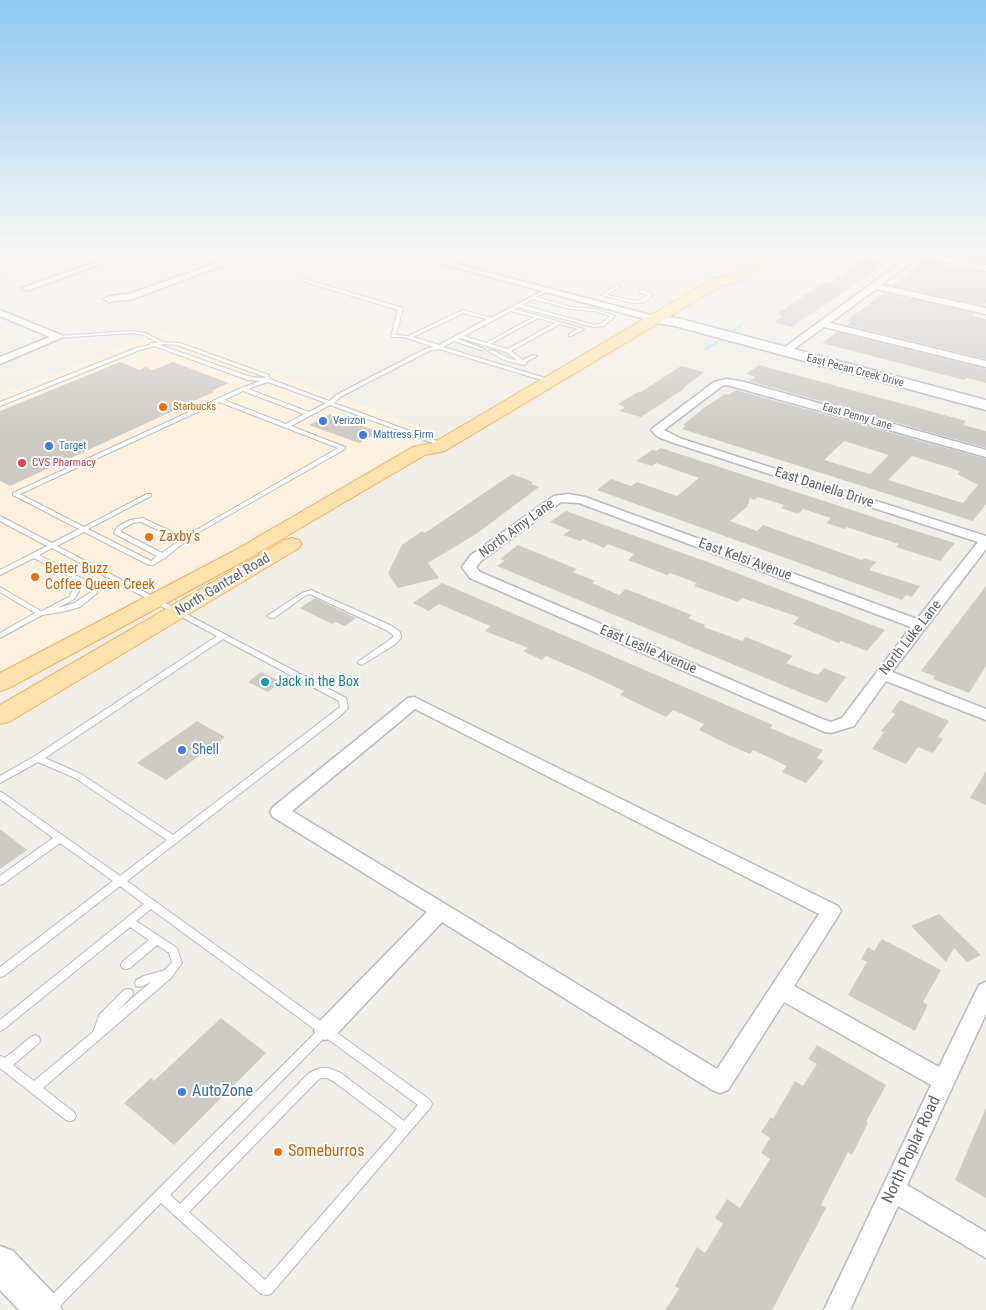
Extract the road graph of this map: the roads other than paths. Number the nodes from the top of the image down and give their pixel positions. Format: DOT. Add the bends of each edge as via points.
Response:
graph roads {
  1 [pos="0,313"];
  2 [pos="400,313"];
  3 [pos="459,313"];
  4 [pos="470,313"];
  5 [pos="502,313"];
  6 [pos="524,313"];
  7 [pos="548,313"];
  8 [pos="604,313"];
  9 [pos="633,313"];
  10 [pos="665,313"];
  11 [pos="838,313"];
  12 [pos="537,317"];
  13 [pos="491,319"];
  14 [pos="655,319"];
  15 [pos="559,323"];
  16 [pos="823,324"];
  17 [pos="572,335"];
  18 [pos="460,336"];
  19 [pos="58,337"];
  20 [pos="409,337"];
  21 [pos="453,339"];
  22 [pos="162,343"];
  23 [pos="152,344"];
  24 [pos="485,346"];
  25 [pos="439,347"];
  26 [pos="508,350"];
  27 [pos="490,351"];
  28 [pos="784,352"];
  29 [pos="535,356"];
  30 [pos="0,361"];
  31 [pos="524,363"];
  32 [pos="986,364"];
  33 [pos="268,380"];
  34 [pos="550,381"];
  35 [pos="727,382"];
  36 [pos="243,389"];
  37 [pos="219,400"];
  38 [pos="330,403"];
  39 [pos="0,404"];
  40 [pos="986,405"];
  41 [pos="309,414"];
  42 [pos="286,426"];
  43 [pos="441,446"];
  44 [pos="986,454"];
  45 [pos="149,495"];
  46 [pos="568,498"];
  47 [pos="0,518"];
  48 [pos="83,530"];
  49 [pos="185,540"];
  50 [pos="986,540"];
  51 [pos="52,546"];
  52 [pos="34,555"];
  53 [pos="164,556"];
  54 [pos="469,567"];
  55 [pos="0,573"];
  56 [pos="82,580"];
  57 [pos="0,590"];
  58 [pos="155,600"];
  59 [pos="44,612"];
  60 [pos="177,612"];
  61 [pos="271,616"];
  62 [pos="920,625"];
  63 [pos="0,636"];
  64 [pos="223,636"];
  65 [pos="362,663"];
  66 [pos="883,674"];
  67 [pos="0,683"];
  68 [pos="986,714"];
  69 [pos="0,716"];
  70 [pos="831,728"];
  71 [pos="38,758"];
  72 [pos="0,780"];
  73 [pos="0,795"];
  74 [pos="60,838"];
  75 [pos="173,840"];
  76 [pos="0,881"];
  77 [pos="120,881"];
  78 [pos="151,904"];
  79 [pos="439,912"];
  80 [pos="130,922"];
  81 [pos="156,940"];
  82 [pos="126,964"];
  83 [pos="0,973"];
  84 [pos="168,973"];
  85 [pos="140,983"];
  86 [pos="780,990"];
  87 [pos="986,991"];
  88 [pos="128,993"];
  89 [pos="0,1026"];
  90 [pos="325,1031"];
  91 [pos="96,1035"];
  92 [pos="35,1040"];
  93 [pos="2,1063"];
  94 [pos="944,1081"];
  95 [pos="34,1088"];
  96 [pos="70,1116"];
  97 [pos="405,1128"];
  98 [pos="893,1190"];
  99 [pos="162,1196"];
  100 [pos="180,1212"];
  101 [pos="986,1246"];
  102 [pos="0,1264"];
  103 [pos="46,1310"];
  104 [pos="837,1310"];
  1 -- 19 [label="street"];
  2 -- 20 [label="lane" via="393,336"];
  3 -- 20 [label="lane"];
  4 -- 13 [label="lane"];
  5 -- 13 [label="lane"];
  6 -- 12 [label="lane"];
  7 -- 8 [label="lane" via="598,326 613,316"];
  9 -- 14 [label="street"];
  10 -- 14 [label="main road, North Gantzel Road"];
  11 -- 16 [label="street"];
  12 -- 15 [label="lane"];
  12 -- 24 [label="lane"];
  13 -- 18 [label="lane"];
  14 -- 28 [label="street, East Pecan Creek Drive" via="715,337 725,336"];
  14 -- 34 [label="main road, North Gantzel Road"];
  15 -- 17 [label="lane" via="582,329"];
  15 -- 26 [label="lane"];
  16 -- 28 [label="street"];
  16 -- 32 [label="street"];
  18 -- 21 [label="lane"];
  18 -- 24 [label="lane"];
  19 -- 22 [label="lane" via="146,334"];
  19 -- 30 [label="street"];
  20 -- 25 [label="lane"];
  21 -- 24 [label="lane"];
  21 -- 25 [label="lane"];
  22 -- 23 [label="lane"];
  22 -- 33 [label="lane" via="178,344 267,376"];
  23 -- 33 [label="lane" via="250,379"];
  23 -- 39 [label="lane"];
  24 -- 26 [label="lane"];
  25 -- 34 [label="lane"];
  25 -- 38 [label="lane" via="427,350"];
  26 -- 31 [label="lane"];
  27 -- 31 [label="lane"];
  28 -- 40 [label="street, East Pecan Creek Drive"];
  29 -- 31 [label="lane"];
  33 -- 36 [label="lane"];
  33 -- 38 [label="lane"];
  34 -- 43 [label="main road, North Gantzel Road"];
  35 -- 44 [label="street, East Penny Lane"];
  35 -- 50 [label="street, East Daniella Drive" via="718,384 657,430 662,435"];
  36 -- 37 [label="lane"];
  36 -- 41 [label="lane"];
  37 -- 42 [label="lane"];
  37 -- 48 [label="lane" via="15,494"];
  38 -- 41 [label="lane"];
  38 -- 43 [label="lane"];
  41 -- 42 [label="lane"];
  42 -- 49 [label="lane" via="343,448"];
  43 -- 58 [label="main road, North Gantzel Road" via="420,451"];
  43 -- 60 [label="main road, North Gantzel Road" via="436,458"];
  45 -- 48 [label="lane"];
  46 -- 54 [label="street, North Amy Lane" via="558,500 476,558"];
  46 -- 62 [label="street, East Kelsi Avenue" via="581,500"];
  47 -- 51 [label="lane"];
  48 -- 51 [label="lane"];
  48 -- 53 [label="lane" via="151,564"];
  49 -- 53 [label="lane"];
  49 -- 53 [label="lane" via="142,520 119,528 117,533"];
  50 -- 62 [label="street, North Luke Lane"];
  51 -- 52 [label="lane"];
  51 -- 58 [label="lane"];
  52 -- 55 [label="lane"];
  52 -- 56 [label="lane"];
  54 -- 70 [label="street, East Leslie Avenue" via="475,576"];
  56 -- 59 [label="lane" via="72,598"];
  56 -- 59 [label="lane" via="94,588 89,598 66,609"];
  57 -- 59 [label="lane"];
  58 -- 60 [label="lane"];
  58 -- 67 [label="main road, North Gantzel Road"];
  59 -- 63 [label="lane"];
  60 -- 64 [label="lane"];
  60 -- 69 [label="main road, North Gantzel Road"];
  61 -- 65 [label="lane" via="311,592 397,634 391,643"];
  62 -- 66 [label="street, North Luke Lane"];
  64 -- 71 [label="lane"];
  64 -- 75 [label="lane" via="343,700 344,708"];
  66 -- 68 [label="street"];
  66 -- 70 [label="street, North Luke Lane" via="848,722"];
  71 -- 72 [label="lane"];
  71 -- 75 [label="lane" via="78,776"];
  73 -- 74 [label="lane"];
  74 -- 76 [label="lane"];
  74 -- 77 [label="lane"];
  75 -- 77 [label="lane"];
  77 -- 78 [label="lane"];
  77 -- 83 [label="lane"];
  78 -- 80 [label="lane"];
  78 -- 90 [label="lane"];
  79 -- 86 [label="street" via="720,1082"];
  79 -- 86 [label="street" via="279,812 414,702 831,911"];
  79 -- 90 [label="street"];
  80 -- 81 [label="lane"];
  80 -- 89 [label="lane"];
  81 -- 82 [label="lane"];
  81 -- 84 [label="lane" via="173,951 177,963"];
  84 -- 85 [label="lane"];
  84 -- 91 [label="lane"];
  86 -- 94 [label="street"];
  87 -- 94 [label="street, North Poplar Road"];
  88 -- 91 [label="lane" via="104,1017"];
  90 -- 97 [label="lane" via="426,1104"];
  90 -- 99 [label="lane"];
  91 -- 95 [label="lane"];
  92 -- 93 [label="lane"];
  93 -- 95 [label="lane"];
  94 -- 98 [label="street, North Poplar Road"];
  95 -- 96 [label="lane"];
  97 -- 100 [label="lane" via="337,1076 320,1073"];
  97 -- 100 [label="lane" via="266,1289"];
  98 -- 101 [label="street"];
  98 -- 104 [label="street, North Poplar Road"];
  99 -- 100 [label="lane"];
  99 -- 103 [label="lane"];
  102 -- 103 [label="street"];
}
